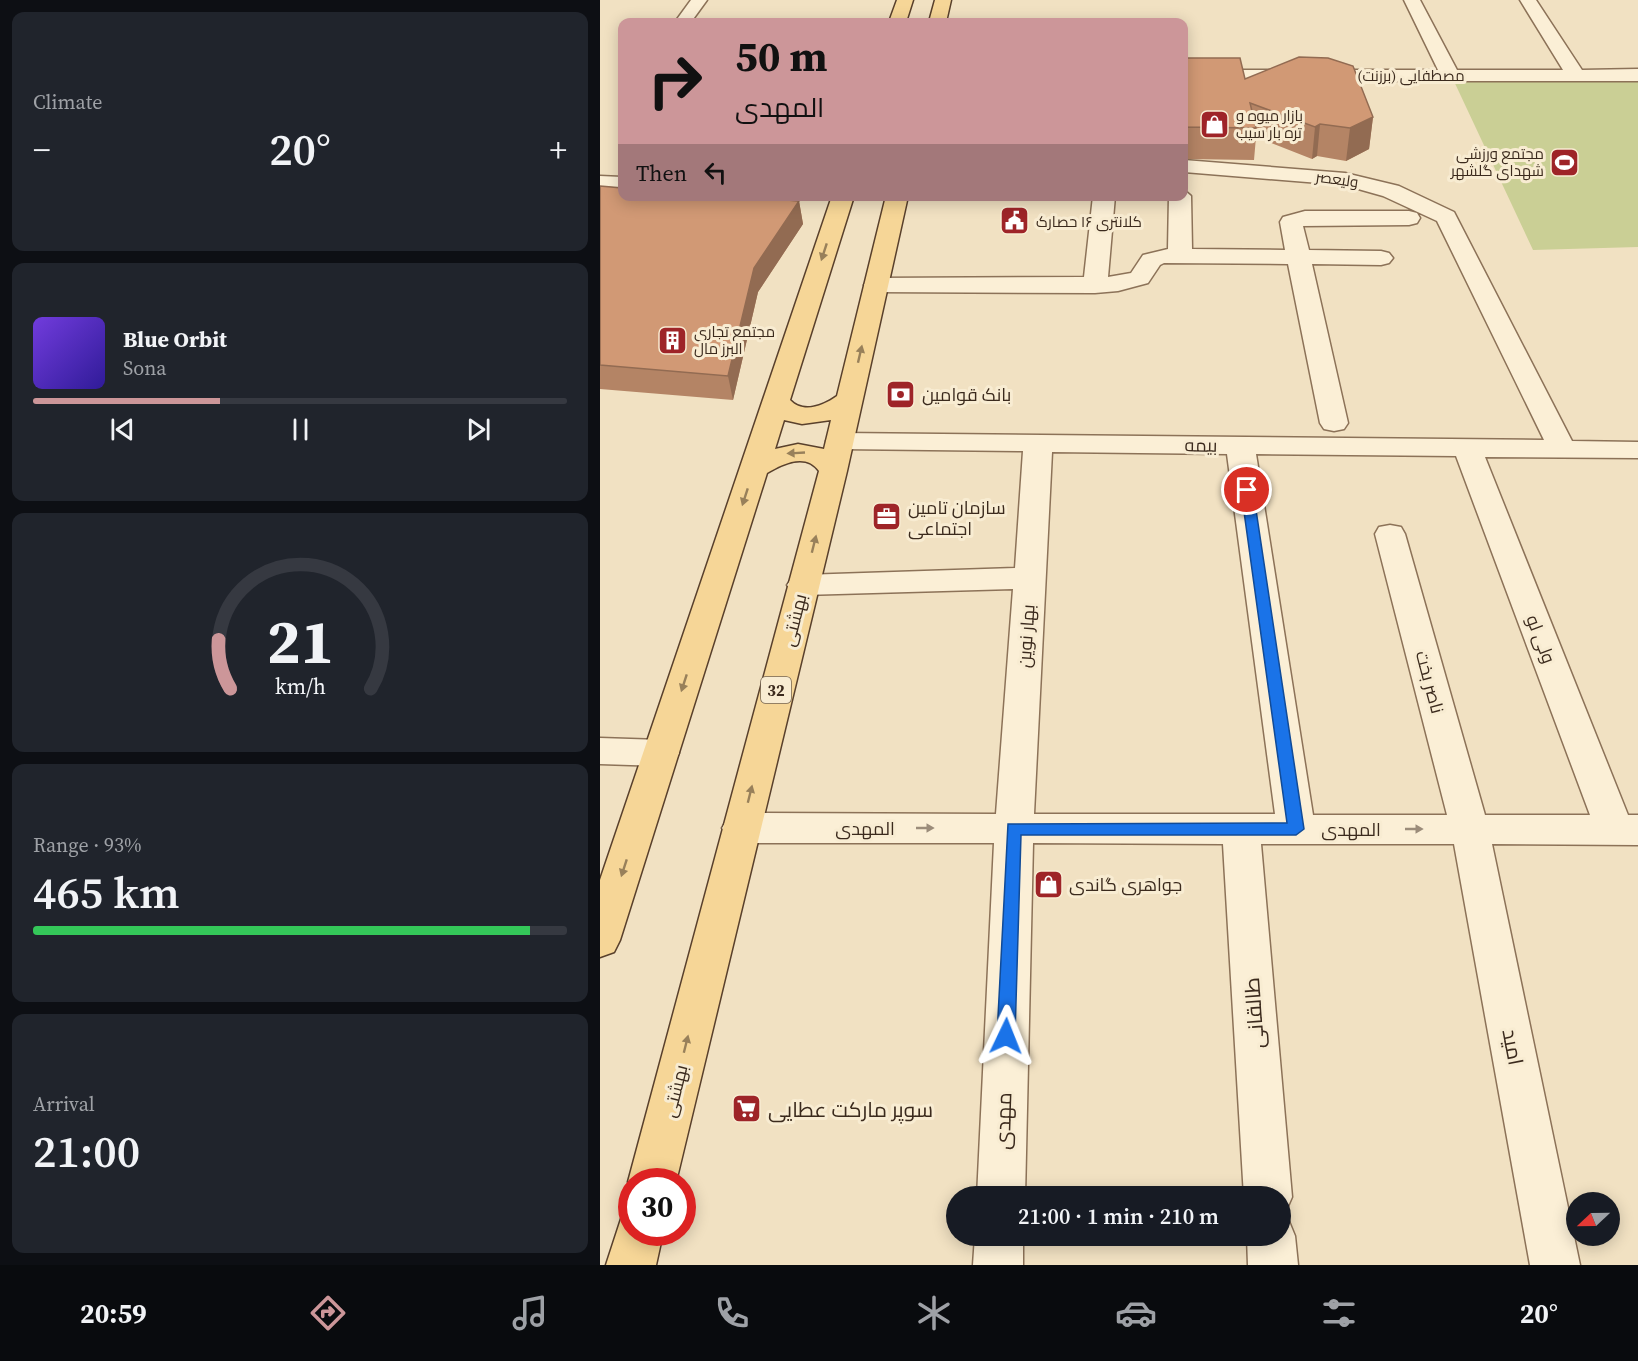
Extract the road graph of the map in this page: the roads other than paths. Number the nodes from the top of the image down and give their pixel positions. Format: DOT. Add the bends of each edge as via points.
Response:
graph roads {
  1 [pos="699,0"];
  2 [pos="905,0"];
  3 [pos="943,0"];
  4 [pos="1412,0"];
  5 [pos="1527,0"];
  6 [pos="686,18"];
  7 [pos="899,18"];
  8 [pos="939,18"];
  9 [pos="1450,75"];
  10 [pos="1576,75"];
  11 [pos="1638,75"];
  12 [pos="1188,76"];
  13 [pos="1188,166"];
  14 [pos="600,182"];
  15 [pos="618,183"];
  16 [pos="841,201"];
  17 [pos="896,201"];
  18 [pos="1104,201"];
  19 [pos="1180,201"];
  20 [pos="1409,218"];
  21 [pos="1180,255"];
  22 [pos="1299,257"];
  23 [pos="1381,258"];
  24 [pos="876,285"];
  25 [pos="1095,286"];
  26 [pos="850,399"];
  27 [pos="777,401"];
  28 [pos="1334,423"];
  29 [pos="1038,443"];
  30 [pos="1240,445"];
  31 [pos="1467,448"];
  32 [pos="1562,449"];
  33 [pos="1638,450"];
  34 [pos="836,456"];
  35 [pos="755,468"];
  36 [pos="1390,534"];
  37 [pos="1029,578"];
  38 [pos="803,585"];
  39 [pos="600,751"];
  40 [pos="661,753"];
  41 [pos="741,828"];
  42 [pos="1014,828"];
  43 [pos="1241,829"];
  44 [pos="1296,829"];
  45 [pos="1470,829"];
  46 [pos="1627,830"];
  47 [pos="600,940"];
  48 [pos="656,1168"];
  49 [pos="1001,1186"];
  50 [pos="1267,1186"];
  51 [pos="636,1246"];
  52 [pos="999,1246"];
  53 [pos="1272,1246"];
  54 [pos="632,1265"];
  55 [pos="998,1265"];
  56 [pos="1273,1265"];
  57 [pos="1555,1265"];
  1 -- 6 [label="street"];
  2 -- 7 [label="main road"];
  3 -- 8 [label="main road"];
  4 -- 9 [label="street"];
  5 -- 10 [label="street"];
  9 -- 10 [label="street, مصطفایی (برزنت)"];
  9 -- 12 [label="street, مصطفایی (برزنت)"];
  10 -- 11 [label="street, مصطفایی (برزنت)"];
  13 -- 32 [label="street, ولیعصر" via="1334,178 1380,187 1446,217"];
  14 -- 15 [label="street"];
  16 -- 27 [label="main road, one-way"];
  17 -- 24 [label="main road, بهشتی / 32"];
  18 -- 25 [label="street"];
  19 -- 21 [label="street"];
  20 -- 22 [label="street" via="1298,219 1291,222"];
  21 -- 22 [label="street"];
  21 -- 25 [label="street" via="1151,260 1133,282"];
  22 -- 23 [label="street"];
  22 -- 28 [label="street"];
  24 -- 25 [label="street"];
  26 -- 24 [label="main road, بهشتی / 32, one-way"];
  26 -- 27 [label="main road" via="829,412 806,416 786,411"];
  26 -- 34 [label="main road, بهشتی / 32"];
  27 -- 35 [label="main road"];
  29 -- 30 [label="street, بیمه"];
  29 -- 34 [label="street, بیمه"];
  29 -- 37 [label="street, بهار نوین"];
  30 -- 31 [label="street, بیمه"];
  30 -- 44 [label="street"];
  31 -- 32 [label="street, بیمه"];
  31 -- 46 [label="street, ولی لو"];
  32 -- 33 [label="street, بیمه"];
  34 -- 35 [label="main road, one-way" via="825,459 807,452 783,454"];
  38 -- 34 [label="main road, بهشتی / 32, one-way"];
  35 -- 40 [label="main road, one-way"];
  36 -- 45 [label="street, ناصر بخت"];
  37 -- 38 [label="street"];
  37 -- 42 [label="street, بهار نوین"];
  41 -- 38 [label="main road, بهشتی / 32, one-way"];
  39 -- 40 [label="street"];
  40 -- 47 [label="main road, one-way"];
  41 -- 42 [label="street, المهدی, one-way"];
  48 -- 41 [label="main road, بهشتی / 32, one-way"];
  42 -- 43 [label="street, المهدی"];
  42 -- 49 [label="street, مهدی"];
  43 -- 44 [label="street, المهدی"];
  43 -- 50 [label="street, طالقانی"];
  44 -- 45 [label="street, المهدی, one-way"];
  45 -- 46 [label="street, المهدی"];
  45 -- 57 [label="street, امید"];
  51 -- 54 [label="main road"];
  52 -- 55 [label="street"];
  53 -- 56 [label="street"];
}
